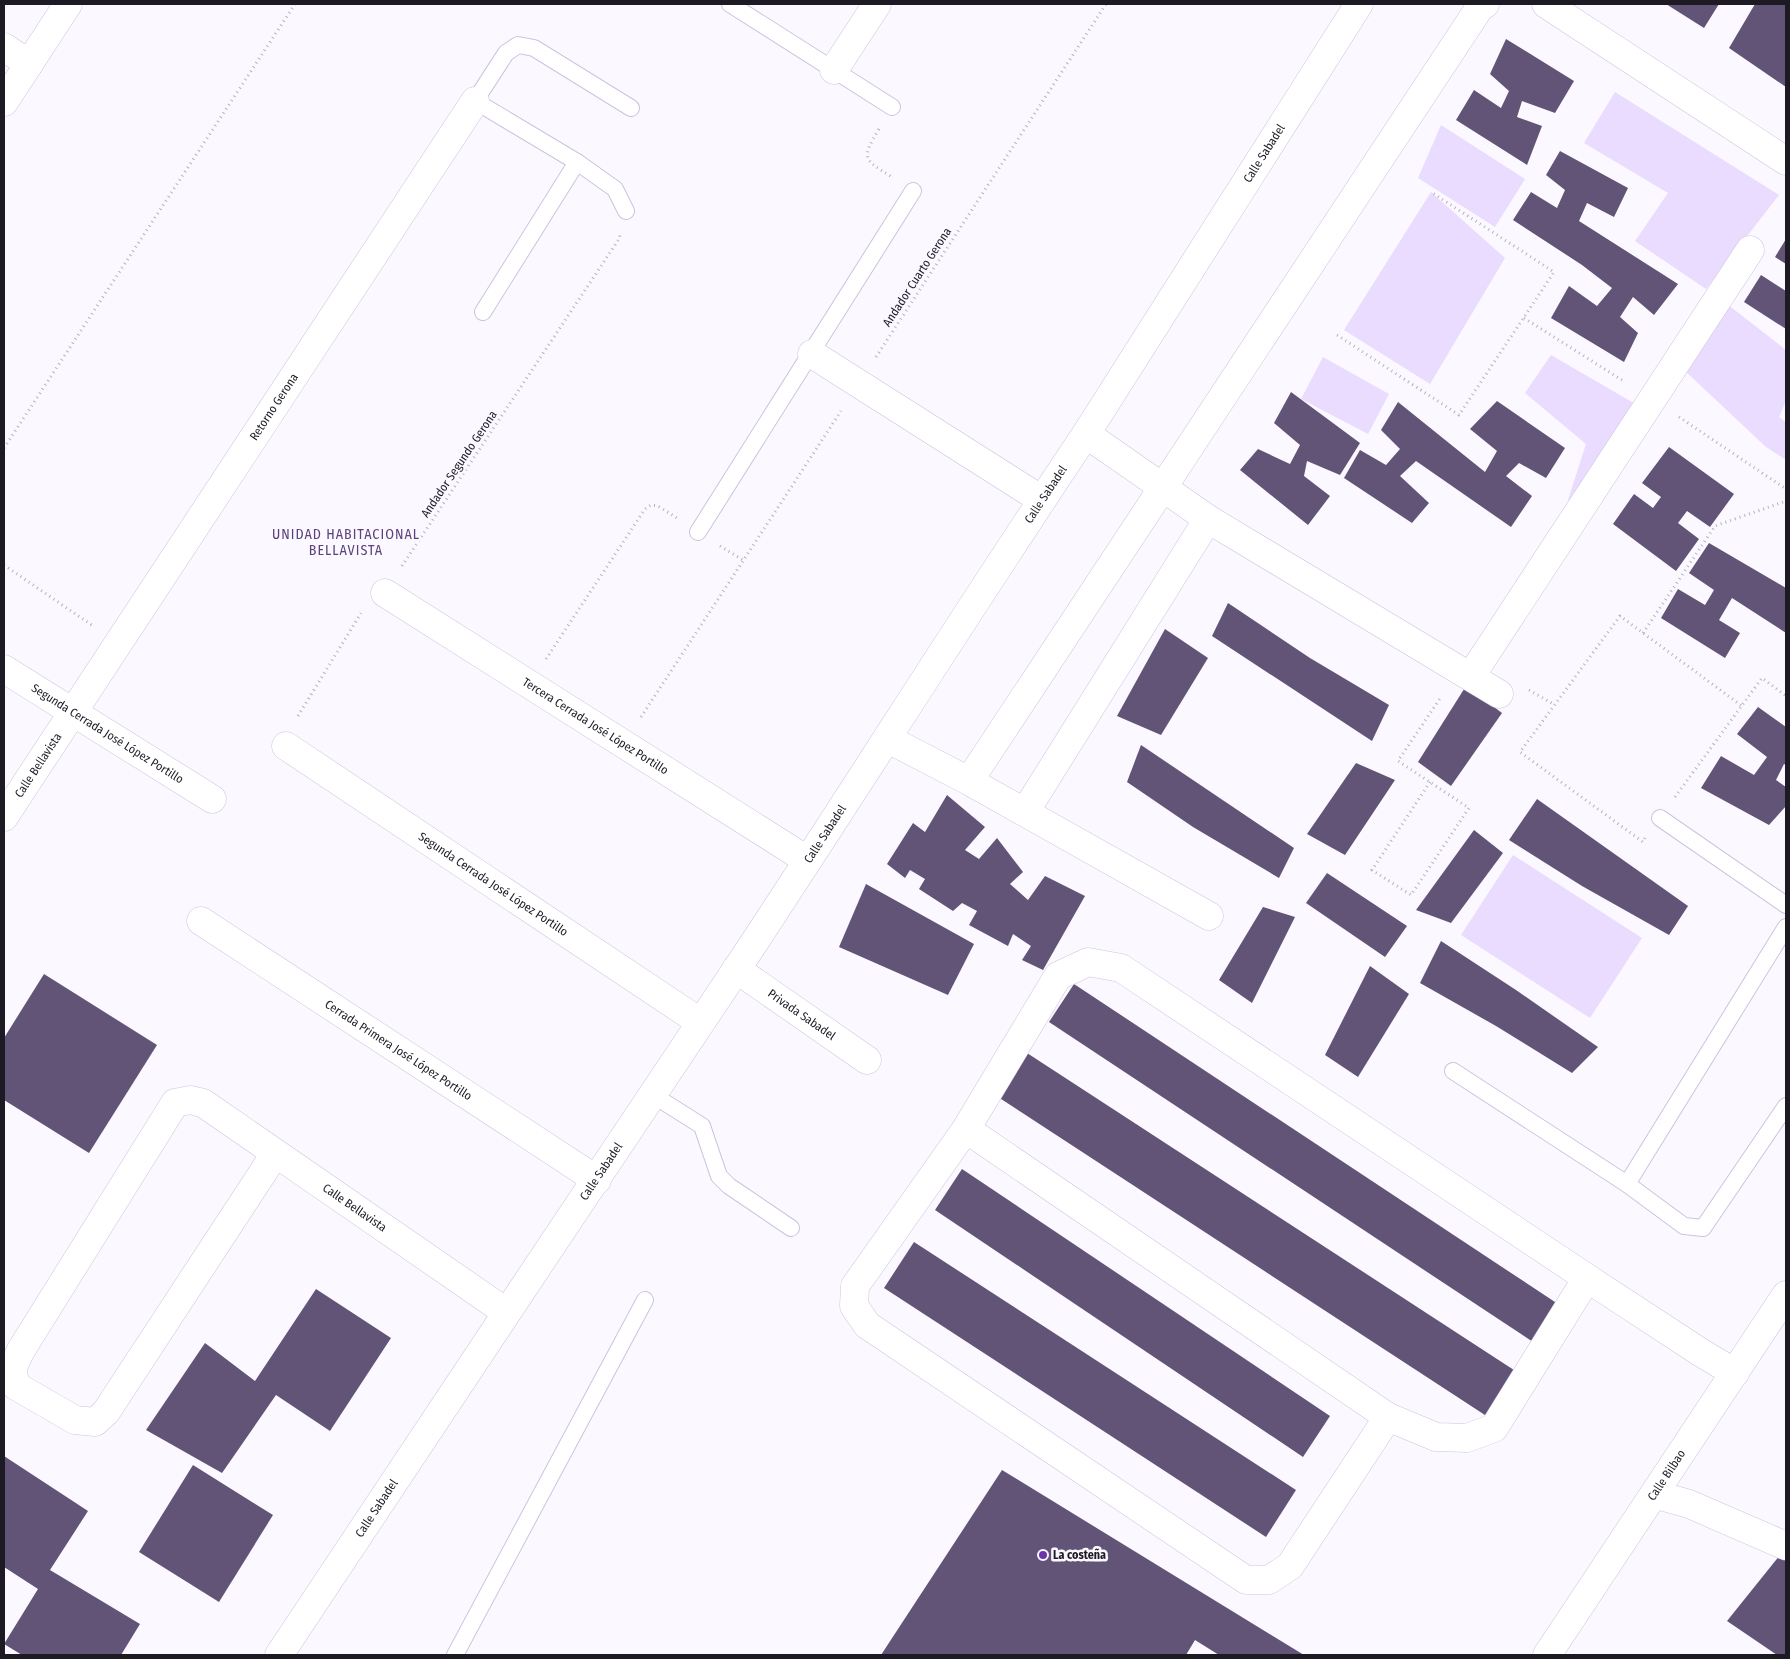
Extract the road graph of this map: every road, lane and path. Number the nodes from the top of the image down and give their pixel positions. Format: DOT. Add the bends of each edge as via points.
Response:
graph roads {
  1 [pos="68,4"];
  2 [pos="295,4"];
  3 [pos="730,4"];
  4 [pos="1106,4"];
  5 [pos="1359,4"];
  6 [pos="1486,4"];
  7 [pos="1546,4"];
  8 [pos="871,6"];
  9 [pos="4,47"];
  10 [pos="29,64"];
  11 [pos="834,70"];
  12 [pos="475,101"];
  13 [pos="4,102"];
  14 [pos="892,107"];
  15 [pos="631,108"];
  16 [pos="1786,161"];
  17 [pos="577,162"];
  18 [pos="913,191"];
  19 [pos="1431,192"];
  20 [pos="626,211"];
  21 [pos="1750,250"];
  22 [pos="483,312"];
  23 [pos="1337,335"];
  24 [pos="812,354"];
  25 [pos="858,384"];
  26 [pos="1086,434"];
  27 [pos="4,448"];
  28 [pos="1772,478"];
  29 [pos="1162,488"];
  30 [pos="1786,488"];
  31 [pos="1042,500"];
  32 [pos="1786,501"];
  33 [pos="1208,519"];
  34 [pos="698,532"];
  35 [pos="743,560"];
  36 [pos="4,565"];
  37 [pos="384,593"];
  38 [pos="1643,633"];
  39 [pos="118,643"];
  40 [pos="4,669"];
  41 [pos="1466,673"];
  42 [pos="529,684"];
  43 [pos="1499,694"];
  44 [pos="1786,696"];
  45 [pos="1742,706"];
  46 [pos="73,712"];
  47 [pos="888,738"];
  48 [pos="623,744"];
  49 [pos="286,746"];
  50 [pos="969,781"];
  51 [pos="1430,782"];
  52 [pos="212,800"];
  53 [pos="1025,812"];
  54 [pos="4,818"];
  55 [pos="1660,818"];
  56 [pos="807,860"];
  57 [pos="1786,905"];
  58 [pos="1209,916"];
  59 [pos="201,921"];
  60 [pos="1786,927"];
  61 [pos="736,969"];
  62 [pos="700,1022"];
  63 [pos="867,1060"];
  64 [pos="1453,1071"];
  65 [pos="653,1095"];
  66 [pos="1786,1106"];
  67 [pos="966,1129"];
  68 [pos="275,1154"];
  69 [pos="597,1180"];
  70 [pos="1627,1184"];
  71 [pos="791,1228"];
  72 [pos="1587,1278"];
  73 [pos="1786,1295"];
  74 [pos="645,1300"];
  75 [pos="506,1312"];
  76 [pos="1735,1373"];
  77 [pos="1388,1416"];
  78 [pos="1654,1494"];
  79 [pos="1786,1546"];
  80 [pos="279,1655"];
  81 [pos="455,1655"];
  82 [pos="1547,1655"];
  1 -- 10 [label="street"];
  2 -- 27 [label="path"];
  3 -- 11 [label="lane"];
  4 -- 25 [label="path, Andador Cuarto Gerona"];
  5 -- 26 [label="street, Calle Sabadel"];
  6 -- 29 [label="street" via="1480,7"];
  7 -- 16 [label="street"];
  8 -- 11 [label="street"];
  9 -- 10 [label="street"];
  10 -- 13 [label="street"];
  11 -- 14 [label="lane"];
  12 -- 15 [label="lane" via="506,53 518,45 534,48"];
  12 -- 17 [label="lane"];
  12 -- 39 [label="street, Retorno Gerona"];
  14 -- 18 [label="path" via="866,155 870,163"];
  17 -- 20 [label="lane" via="615,189"];
  17 -- 22 [label="lane"];
  18 -- 24 [label="lane"];
  19 -- 23 [label="path" via="1554,272 1524,318 1459,414"];
  20 -- 37 [label="path, Andador Segundo Gerona" via="619,239"];
  21 -- 41 [label="street"];
  24 -- 25 [label="street"];
  24 -- 34 [label="lane"];
  25 -- 31 [label="street"];
  25 -- 35 [label="path, Andador Cuarto Gerona"];
  26 -- 29 [label="street"];
  26 -- 31 [label="street, Calle Sabadel"];
  28 -- 30 [label="path"];
  29 -- 33 [label="street"];
  29 -- 50 [label="street"];
  31 -- 47 [label="street, Calle Sabadel"];
  32 -- 38 [label="path" via="1715,526"];
  33 -- 41 [label="street"];
  33 -- 53 [label="street"];
  34 -- 35 [label="path"];
  34 -- 42 [label="path" via="658,506 651,505 645,509"];
  35 -- 48 [label="path, Andador Cuarto Gerona"];
  36 -- 39 [label="path"];
  37 -- 42 [label="street, Tercera Cerrada José López Portillo"];
  37 -- 49 [label="path, Andador Segundo Gerona" via="368,603 286,734"];
  38 -- 45 [label="path"];
  38 -- 55 [label="path" via="1620,616 1520,752 1643,842"];
  39 -- 46 [label="street, Retorno Gerona"];
  40 -- 46 [label="street, Segunda Cerrada José López Portillo"];
  41 -- 43 [label="street"];
  41 -- 51 [label="path" via="1398,761"];
  42 -- 48 [label="street, Tercera Cerrada José López Portillo"];
  44 -- 45 [label="path" via="1762,678"];
  45 -- 55 [label="path"];
  46 -- 52 [label="street, Segunda Cerrada José López Portillo"];
  46 -- 54 [label="street, Calle Bellavista"];
  47 -- 50 [label="street"];
  47 -- 56 [label="street, Calle Sabadel"];
  48 -- 56 [label="street, Tercera Cerrada José López Portillo"];
  49 -- 62 [label="street, Segunda Cerrada José López Portillo"];
  50 -- 53 [label="street"];
  51 -- 51 [label="path" via="1469,808 1411,895 1372,870"];
  53 -- 58 [label="street"];
  55 -- 57 [label="lane"];
  56 -- 61 [label="street, Calle Sabadel"];
  59 -- 69 [label="street, Cerrada Primera José López Portillo"];
  60 -- 70 [label="lane"];
  61 -- 62 [label="street, Calle Sabadel"];
  61 -- 63 [label="street, Privada Sabadel"];
  62 -- 65 [label="street, Calle Sabadel"];
  64 -- 70 [label="lane"];
  65 -- 69 [label="street, Calle Sabadel"];
  65 -- 71 [label="lane" via="702,1126 719,1176 729,1186"];
  66 -- 70 [label="lane" via="1703,1228 1684,1226"];
  67 -- 72 [label="street" via="1058,976 1088,962 1121,968"];
  67 -- 77 [label="street"];
  67 -- 77 [label="street" via="855,1286 854,1306 867,1325 1246,1580 1269,1580 1290,1566"];
  68 -- 68 [label="street, Calle Bellavista" via="106,1412 95,1422 76,1420 16,1386 12,1369 21,1350 175,1103 190,1100 203,1104"];
  68 -- 75 [label="street, Calle Bellavista"];
  69 -- 75 [label="street, Calle Sabadel"];
  72 -- 76 [label="street"];
  72 -- 77 [label="street" via="1494,1428 1467,1438 1436,1437"];
  73 -- 76 [label="street, Calle Bilbao"];
  74 -- 81 [label="lane"];
  75 -- 80 [label="street, Calle Sabadel"];
  76 -- 78 [label="street, Calle Bilbao"];
  78 -- 79 [label="street" via="1689,1504"];
  78 -- 82 [label="street, Calle Bilbao"];
}
